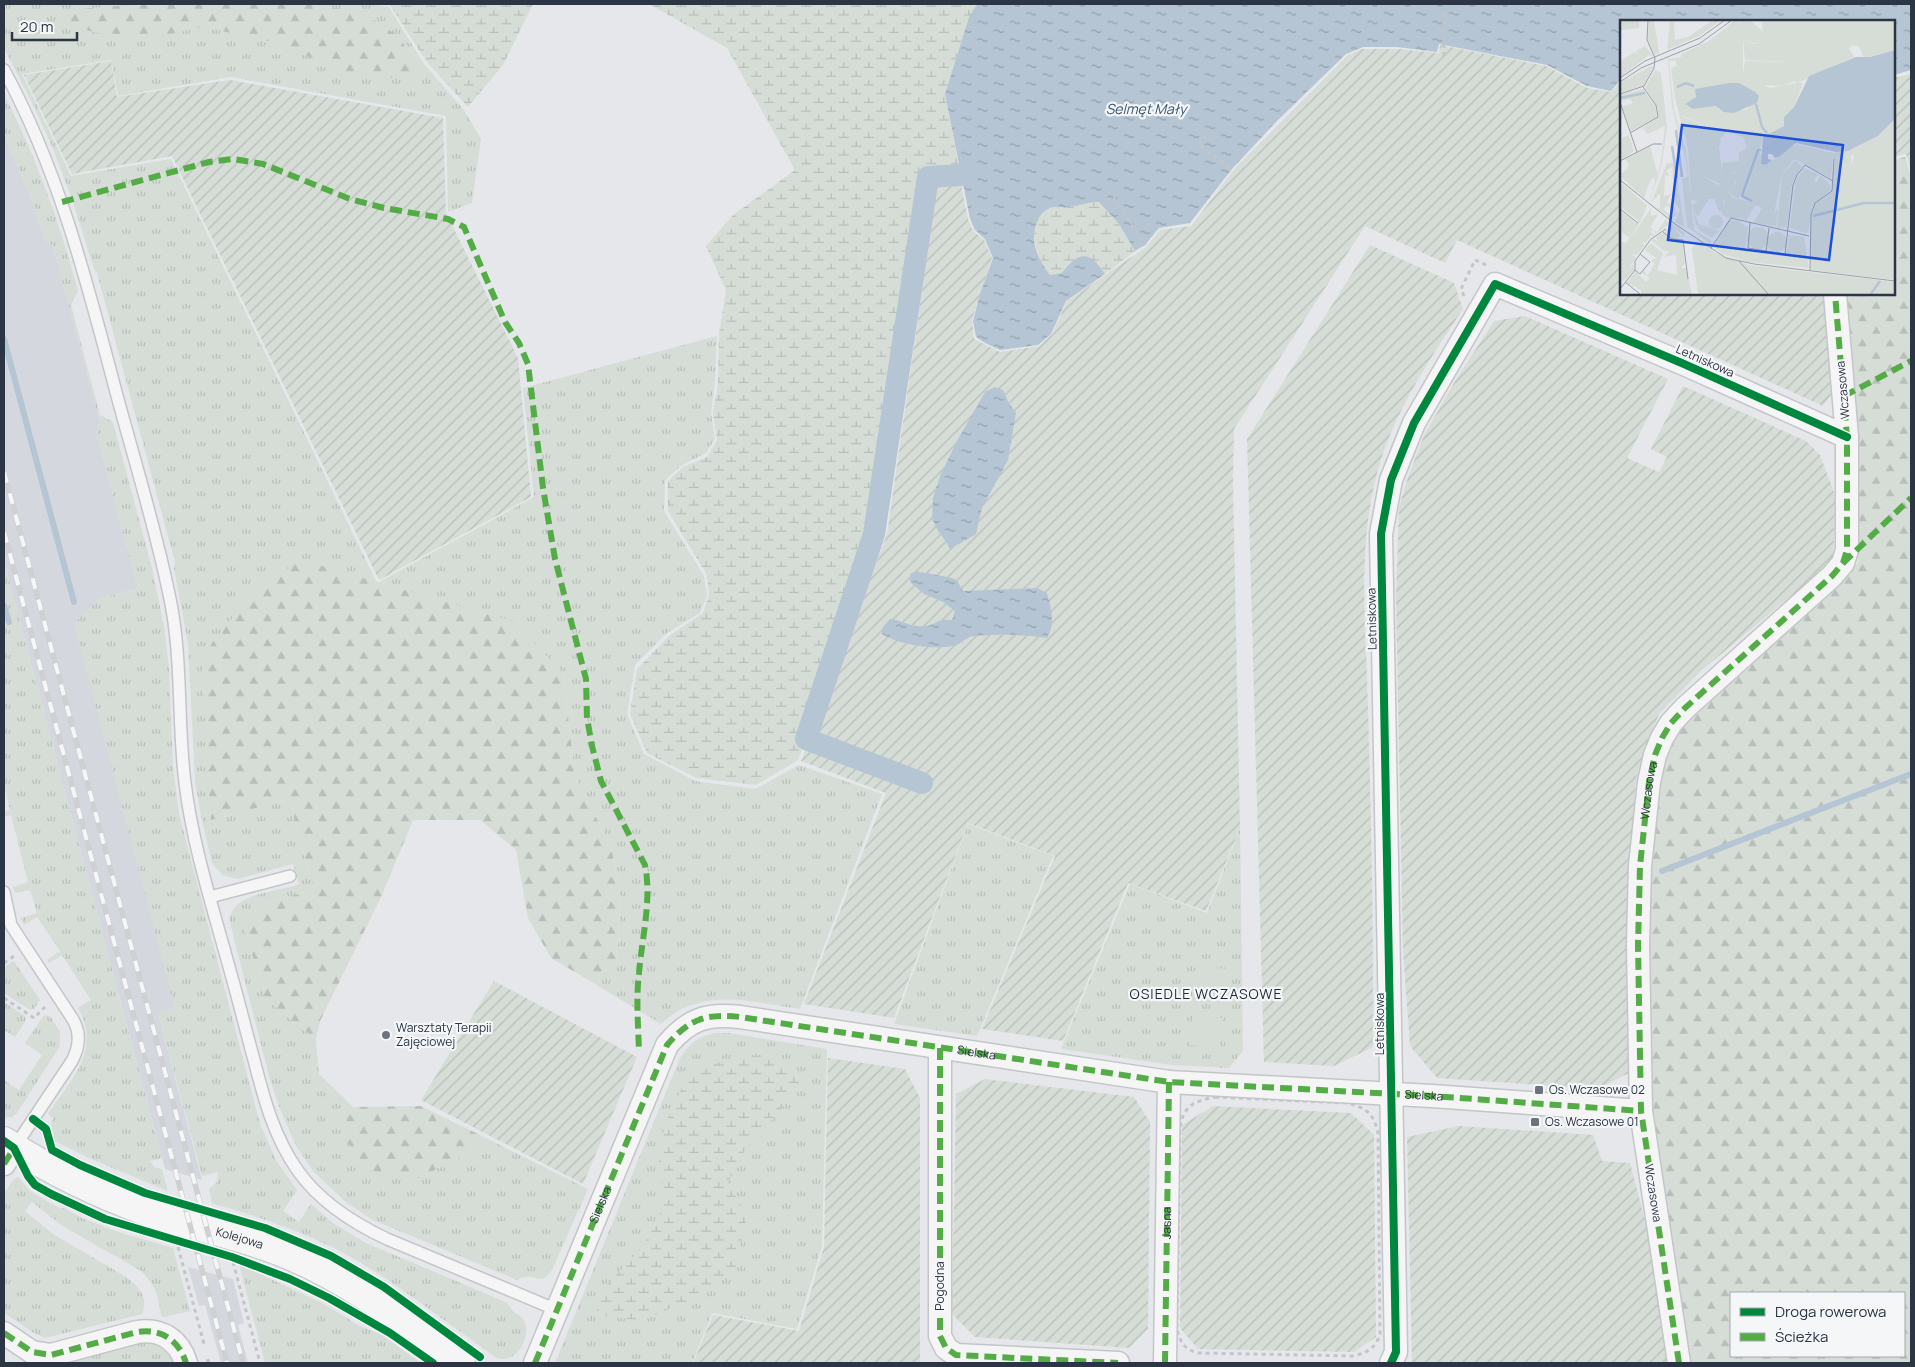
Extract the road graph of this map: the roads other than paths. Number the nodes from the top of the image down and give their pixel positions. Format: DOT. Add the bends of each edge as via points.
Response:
graph roads {
  1 [pos="4,70"];
  2 [pos="1835,295"];
  3 [pos="1847,437"];
  4 [pos="290,876"];
  5 [pos="4,892"];
  6 [pos="210,897"];
  7 [pos="940,1048"];
  8 [pos="1169,1082"];
  9 [pos="1391,1094"];
  10 [pos="1641,1111"];
  11 [pos="7,1151"];
  12 [pos="557,1310"];
  13 [pos="4,1333"];
  14 [pos="186,1363"];
  15 [pos="462,1363"];
  16 [pos="535,1363"];
  17 [pos="1118,1363"];
  18 [pos="1164,1363"];
  19 [pos="1391,1363"];
  20 [pos="1679,1363"];
  1 -- 6 [label="lane" via="48,166 72,233 165,574 178,653 186,790"];
  2 -- 3 [label="street, Wczasowa"];
  3 -- 9 [label="street, Letniskowa" via="1495,284 1414,422 1391,480 1381,534"];
  3 -- 10 [label="street, Wczasowa" via="1847,550 1843,563 1685,708 1671,723 1655,754 1640,866"];
  4 -- 6 [label="lane"];
  5 -- 11 [label="lane" via="12,925 72,1018 78,1038 72,1061"];
  6 -- 12 [label="lane" via="268,1112 286,1153 308,1183 337,1210 373,1233"];
  7 -- 8 [label="street, Sielska"];
  7 -- 12 [label="street, Sielska" via="724,1015 693,1021 668,1045 659,1062"];
  7 -- 17 [label="street, Pogodna" via="940,1336 946,1348 956,1355"];
  8 -- 9 [label="street, Sielska"];
  8 -- 18 [label="street, Jasna"];
  9 -- 10 [label="street, Sielska"];
  9 -- 19 [label="street, Letniskowa" via="1396,1352"];
  10 -- 20 [label="street, Wczasowa"];
  11 -- 15 [label="street, Kolejowa" via="112,1198 247,1240 309,1264 366,1296"];
  12 -- 16 [label="street, Sielska"];
  13 -- 14 [label="street" via="32,1352 51,1355 151,1331 175,1343"];
}
